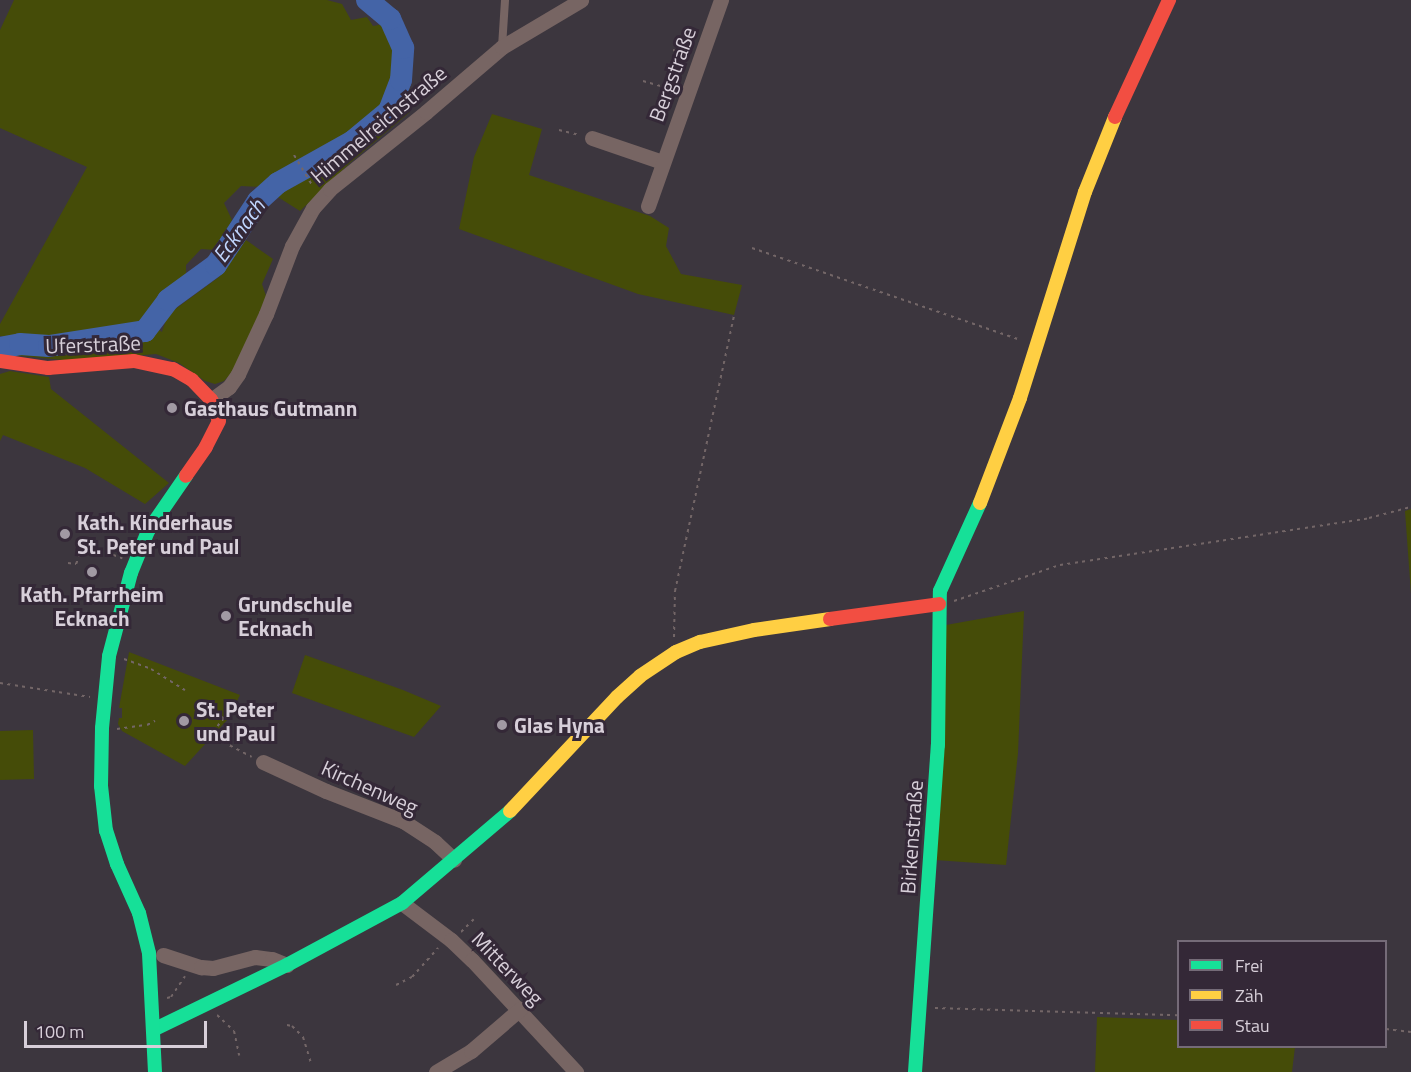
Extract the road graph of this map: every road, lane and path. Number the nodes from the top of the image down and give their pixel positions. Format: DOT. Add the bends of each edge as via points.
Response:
graph roads {
  1 [pos="505,0"];
  2 [pos="581,0"];
  3 [pos="721,0"];
  4 [pos="1169,0"];
  5 [pos="502,47"];
  6 [pos="643,81"];
  7 [pos="688,94"];
  8 [pos="559,130"];
  9 [pos="592,138"];
  10 [pos="294,155"];
  11 [pos="662,162"];
  12 [pos="308,178"];
  13 [pos="648,206"];
  14 [pos="752,248"];
  15 [pos="734,315"];
  16 [pos="1038,346"];
  17 [pos="0,361"];
  18 [pos="211,400"];
  19 [pos="1411,507"];
  20 [pos="91,537"];
  21 [pos="92,546"];
  22 [pos="68,563"];
  23 [pos="135,563"];
  24 [pos="939,604"];
  25 [pos="676,652"];
  26 [pos="109,656"];
  27 [pos="0,683"];
  28 [pos="185,690"];
  29 [pos="105,698"];
  30 [pos="215,714"];
  31 [pos="155,720"];
  32 [pos="114,730"];
  33 [pos="263,762"];
  34 [pos="454,860"];
  35 [pos="402,903"];
  36 [pos="474,920"];
  37 [pos="448,938"];
  38 [pos="163,955"];
  39 [pos="287,965"];
  40 [pos="201,967"];
  41 [pos="396,985"];
  42 [pos="153,1002"];
  43 [pos="205,1005"];
  44 [pos="520,1009"];
  45 [pos="947,1009"];
  46 [pos="1177,1015"];
  47 [pos="287,1025"];
  48 [pos="155,1029"];
  49 [pos="1387,1029"];
  50 [pos="1411,1032"];
  51 [pos="239,1055"];
  52 [pos="311,1063"];
  53 [pos="155,1072"];
  54 [pos="436,1072"];
  55 [pos="576,1072"];
  56 [pos="915,1072"];
  1 -- 5 [label="lane"];
  2 -- 5 [label="street, Himmelreichstraße"];
  3 -- 7 [label="street, Bergstraße"];
  4 -- 16 [label="street, Birkenstraße" via="1088,183"];
  5 -- 18 [label="street, Himmelreichstraße" via="347,174 313,208 292,246 238,374 229,387"];
  6 -- 7 [label="path"];
  7 -- 11 [label="street, Bergstraße"];
  8 -- 9 [label="path"];
  9 -- 11 [label="street"];
  10 -- 12 [label="path"];
  11 -- 13 [label="street, Bergstraße"];
  14 -- 16 [label="path"];
  15 -- 25 [label="path" via="675,591 672,620"];
  16 -- 24 [label="street, Birkenstraße" via="983,497 940,591"];
  17 -- 18 [label="street, Uferstraße" via="48,368 153,363 192,380"];
  18 -- 23 [label="street" via="219,421 215,433 148,531"];
  19 -- 24 [label="path" via="1359,520 1060,565"];
  20 -- 21 [label="path"];
  21 -- 22 [label="path" via="86,544 76,564"];
  21 -- 23 [label="path"];
  23 -- 26 [label="street"];
  24 -- 25 [label="street" via="765,628 700,642"];
  24 -- 56 [label="street, Birkenstraße" via="938,745"];
  25 -- 34 [label="street" via="640,676 514,807"];
  26 -- 28 [label="path" via="151,669"];
  26 -- 29 [label="street"];
  27 -- 29 [label="path"];
  29 -- 42 [label="street" via="99,759 106,831 149,952"];
  30 -- 33 [label="path" via="224,718 210,735"];
  31 -- 32 [label="path"];
  33 -- 34 [label="street, Kirchenweg" via="403,821"];
  34 -- 35 [label="street"];
  35 -- 37 [label="street, Mitterweg"];
  35 -- 39 [label="street"];
  36 -- 37 [label="path"];
  37 -- 41 [label="path" via="412,977"];
  37 -- 44 [label="street, Mitterweg"];
  38 -- 40 [label="street"];
  39 -- 40 [label="street" via="255,957 213,968"];
  39 -- 43 [label="street"];
  40 -- 42 [label="path" via="181,979 171,997"];
  42 -- 48 [label="street"];
  43 -- 48 [label="street"];
  43 -- 51 [label="path" via="234,1031"];
  44 -- 54 [label="street" via="471,1051"];
  44 -- 55 [label="street, Mitterweg"];
  45 -- 46 [label="path"];
  47 -- 52 [label="path" via="303,1037"];
  48 -- 53 [label="street"];
  49 -- 50 [label="path"];
}
